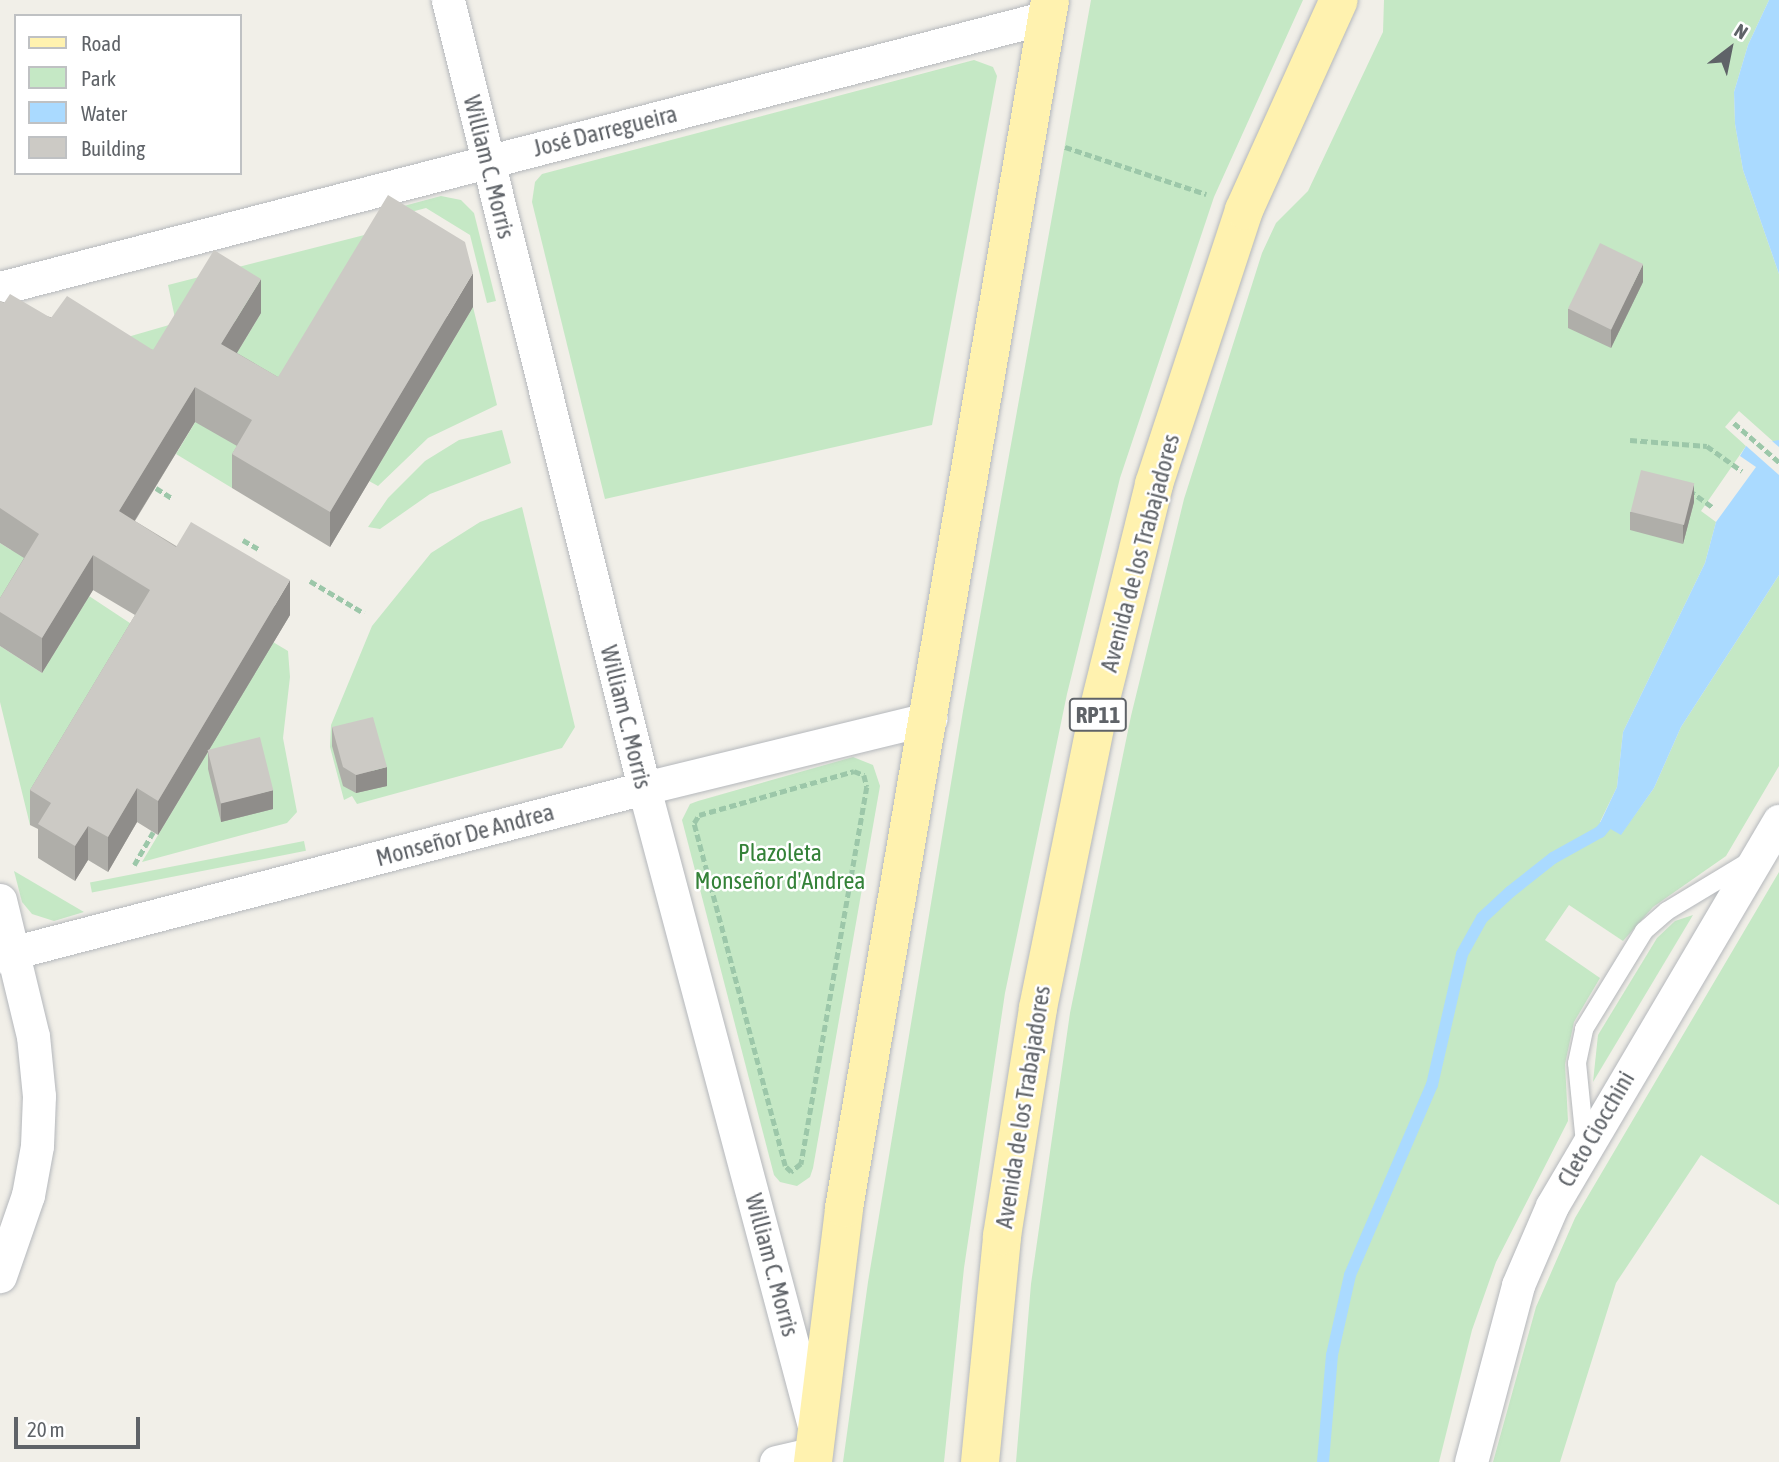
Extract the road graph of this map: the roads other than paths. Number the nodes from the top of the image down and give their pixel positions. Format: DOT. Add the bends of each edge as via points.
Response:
graph roads {
  1 [pos="447,0"];
  2 [pos="1339,0"];
  3 [pos="1049,8"];
  4 [pos="488,160"];
  5 [pos="0,288"];
  6 [pos="930,718"];
  7 [pos="644,788"];
  8 [pos="1779,821"];
  9 [pos="1759,855"];
  10 [pos="0,901"];
  11 [pos="7,954"];
  12 [pos="1585,1147"];
  13 [pos="0,1276"];
  14 [pos="814,1449"];
  15 [pos="776,1462"];
  16 [pos="980,1462"];
  17 [pos="1471,1462"];
  1 -- 4 [label="street, William C. Morris"];
  2 -- 16 [label="main road, Avenida de los Trabajadores / RP11" via="1244,210 1148,510 1099,707 1038,1008 1002,1237"];
  3 -- 4 [label="street, José Darregueira"];
  3 -- 6 [label="main road"];
  4 -- 5 [label="street, José Darregueira"];
  4 -- 7 [label="street, William C. Morris"];
  6 -- 7 [label="street, Monseñor De Andrea"];
  6 -- 14 [label="main road" via="845,1208"];
  7 -- 11 [label="street, Monseñor De Andrea"];
  7 -- 14 [label="street, William C. Morris"];
  8 -- 9 [label="street, Cleto Ciocchini"];
  9 -- 12 [label="street, Cleto Ciocchini"];
  9 -- 12 [label="lane" via="1667,911 1644,931 1584,1029 1577,1063"];
  10 -- 11 [label="street"];
  11 -- 13 [label="street" via="33,1036 37,1146 16,1238"];
  12 -- 17 [label="street, Cleto Ciocchini" via="1552,1206 1518,1285"];
  14 -- 15 [label="street"];
}
